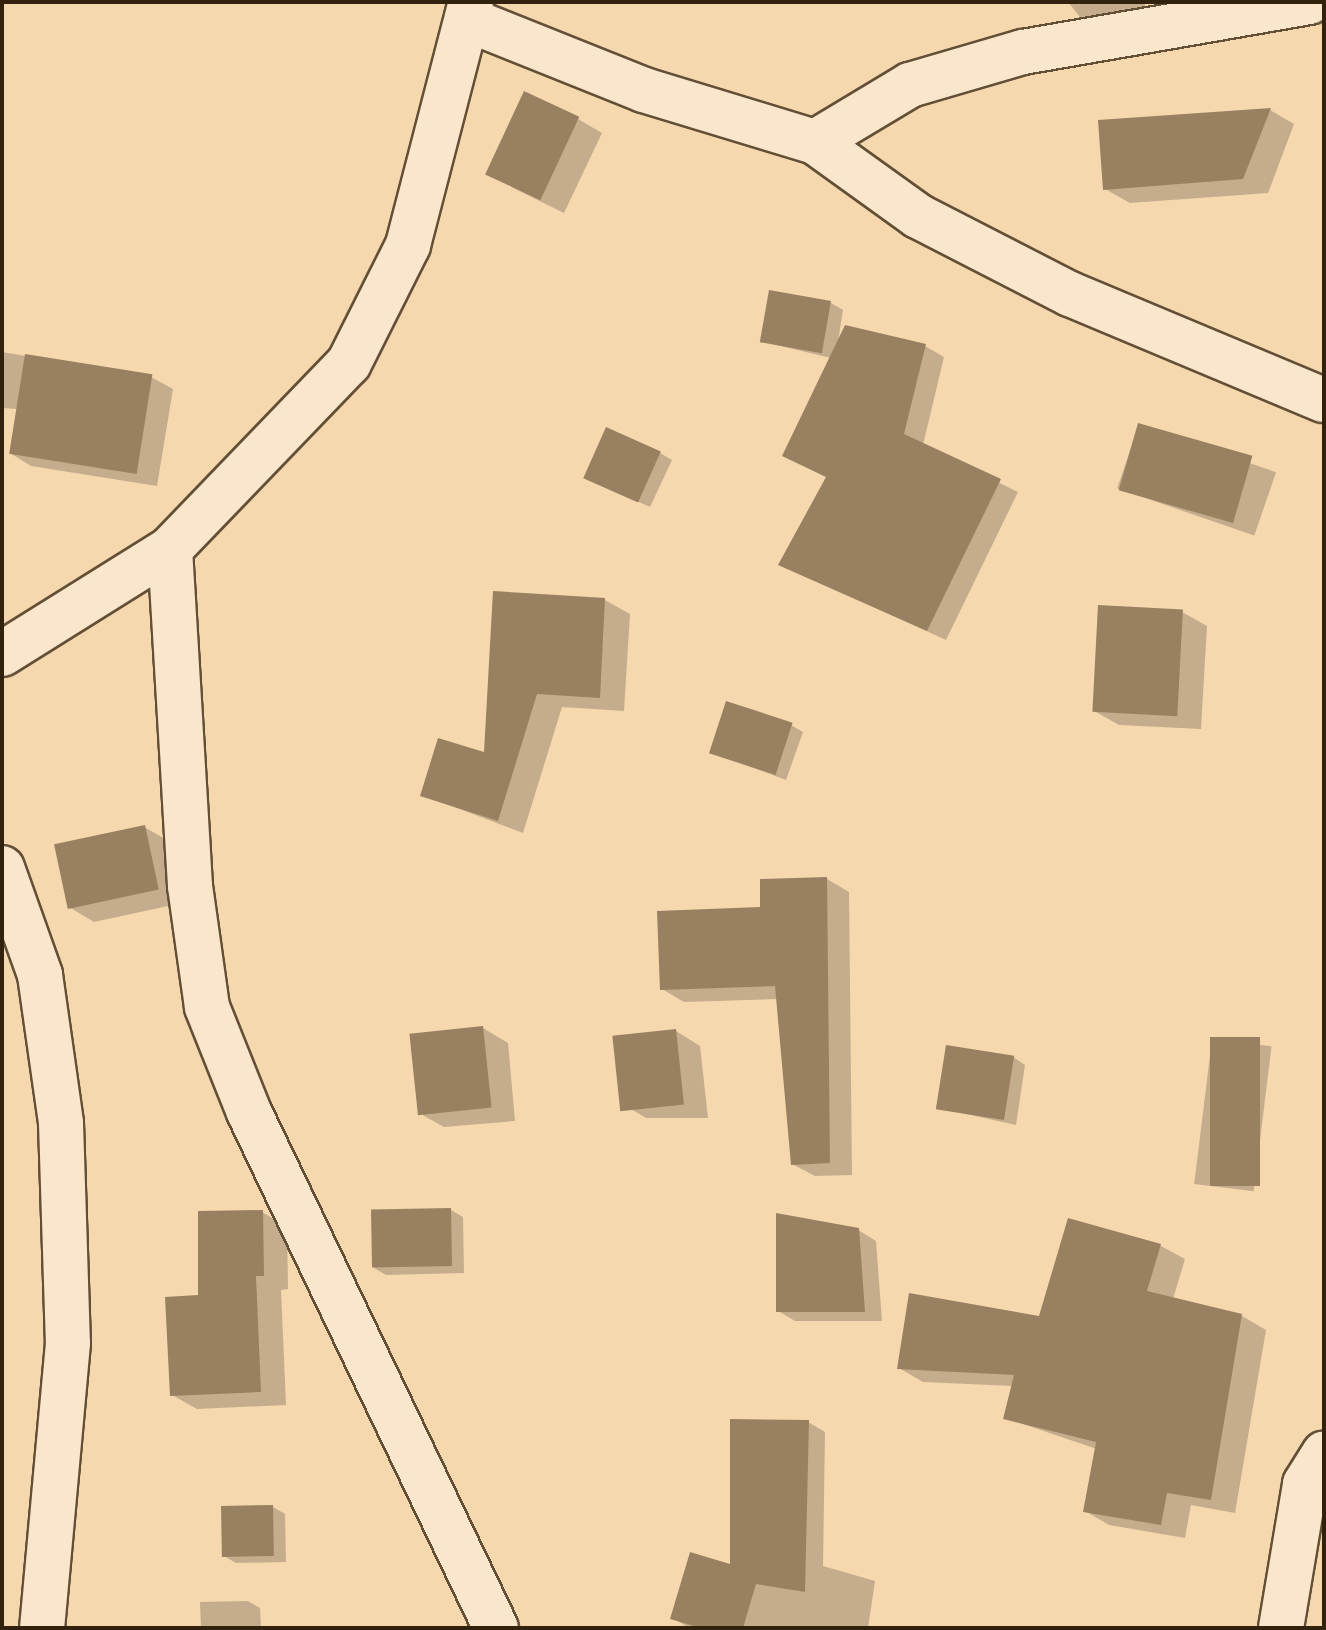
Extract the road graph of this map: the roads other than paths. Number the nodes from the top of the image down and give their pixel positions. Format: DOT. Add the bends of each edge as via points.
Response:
graph roads {
  1 [pos="1310,2"];
  2 [pos="470,11"];
  3 [pos="815,142"];
  4 [pos="1324,400"];
  5 [pos="170,549"];
  6 [pos="2,654"];
  7 [pos="2,868"];
  8 [pos="1324,1454"];
  9 [pos="42,1628"];
  10 [pos="496,1628"];
  11 [pos="1281,1628"];
  1 -- 3 [label="street" via="1023,52 910,85"];
  2 -- 3 [label="street" via="644,90"];
  2 -- 5 [label="street" via="408,245 349,363"];
  3 -- 4 [label="street" via="918,216 1070,294"];
  5 -- 6 [label="street"];
  5 -- 10 [label="street" via="190,886 207,1007 249,1112"];
  7 -- 9 [label="street" via="40,975 61,1123 68,1343"];
  8 -- 11 [label="street" via="1305,1484"];
}
